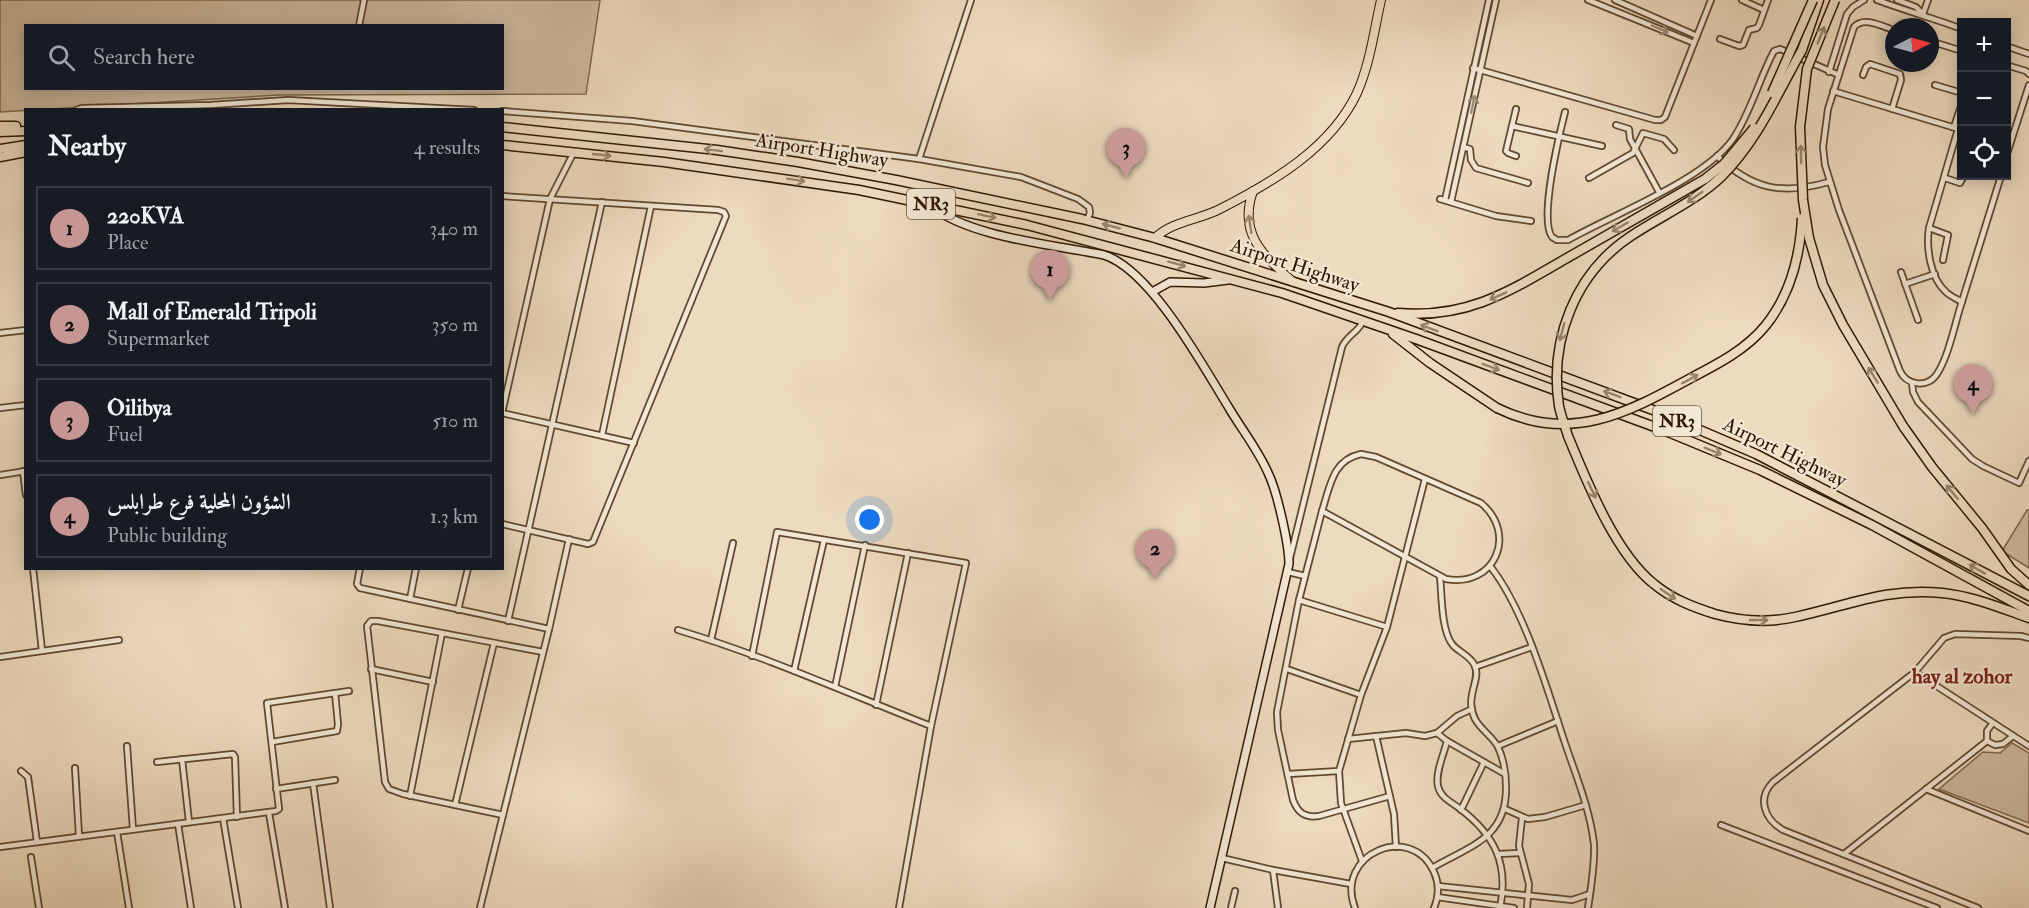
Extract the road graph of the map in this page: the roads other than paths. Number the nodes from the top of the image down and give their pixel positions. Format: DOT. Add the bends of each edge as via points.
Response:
graph roads {
  1 [pos="364,0"];
  2 [pos="971,0"];
  3 [pos="1381,0"];
  4 [pos="1490,0"];
  5 [pos="1496,0"];
  6 [pos="1588,0"];
  7 [pos="1614,0"];
  8 [pos="1711,0"];
  9 [pos="1742,0"];
  10 [pos="1768,0"];
  11 [pos="1813,0"];
  12 [pos="1820,0"];
  13 [pos="1835,0"];
  14 [pos="1864,0"];
  15 [pos="1877,0"];
  16 [pos="1897,0"];
  17 [pos="1929,0"];
  18 [pos="1764,10"];
  19 [pos="1923,14"];
  20 [pos="359,24"];
  21 [pos="1957,26"];
  22 [pos="1885,27"];
  23 [pos="1697,36"];
  24 [pos="1720,39"];
  25 [pos="1694,43"];
  26 [pos="1939,44"];
  27 [pos="2011,47"];
  28 [pos="1957,49"];
  29 [pos="2029,54"];
  30 [pos="2011,66"];
  31 [pos="1473,68"];
  32 [pos="1480,70"];
  33 [pos="1829,72"];
  34 [pos="2029,74"];
  35 [pos="1839,75"];
  36 [pos="1863,75"];
  37 [pos="1935,84"];
  38 [pos="2029,85"];
  39 [pos="1833,91"];
  40 [pos="1957,91"];
  41 [pos="82,108"];
  42 [pos="437,108"];
  43 [pos="1516,109"];
  44 [pos="1892,109"];
  45 [pos="504,111"];
  46 [pos="1565,112"];
  47 [pos="1616,125"];
  48 [pos="0,126"];
  49 [pos="24,126"];
  50 [pos="1512,126"];
  51 [pos="504,128"];
  52 [pos="1957,129"];
  53 [pos="24,131"];
  54 [pos="0,132"];
  55 [pos="1957,133"];
  56 [pos="1559,136"];
  57 [pos="2011,136"];
  58 [pos="24,145"];
  59 [pos="504,145"];
  60 [pos="1457,145"];
  61 [pos="1602,146"];
  62 [pos="1463,147"];
  63 [pos="1637,148"];
  64 [pos="0,149"];
  65 [pos="1674,150"];
  66 [pos="24,152"];
  67 [pos="574,152"];
  68 [pos="1516,156"];
  69 [pos="1717,156"];
  70 [pos="0,157"];
  71 [pos="920,159"];
  72 [pos="1589,177"];
  73 [pos="1945,178"];
  74 [pos="1962,180"];
  75 [pos="2000,180"];
  76 [pos="1829,182"];
  77 [pos="1528,183"];
  78 [pos="1253,191"];
  79 [pos="1659,192"];
  80 [pos="504,196"];
  81 [pos="550,199"];
  82 [pos="1446,200"];
  83 [pos="1803,200"];
  84 [pos="602,202"];
  85 [pos="929,204"];
  86 [pos="651,206"];
  87 [pos="1087,220"];
  88 [pos="1531,221"];
  89 [pos="1929,228"];
  90 [pos="1155,238"];
  91 [pos="1943,260"];
  92 [pos="1901,272"];
  93 [pos="1935,274"];
  94 [pos="1235,280"];
  95 [pos="1294,282"];
  96 [pos="1905,285"];
  97 [pos="1152,292"];
  98 [pos="1962,302"];
  99 [pos="1389,312"];
  100 [pos="1918,320"];
  101 [pos="1363,321"];
  102 [pos="1385,329"];
  103 [pos="24,330"];
  104 [pos="0,333"];
  105 [pos="1912,383"];
  106 [pos="504,404"];
  107 [pos="24,405"];
  108 [pos="0,408"];
  109 [pos="504,413"];
  110 [pos="552,424"];
  111 [pos="602,435"];
  112 [pos="634,443"];
  113 [pos="2029,461"];
  114 [pos="24,471"];
  115 [pos="0,475"];
  116 [pos="1425,479"];
  117 [pos="1322,511"];
  118 [pos="504,524"];
  119 [pos="528,530"];
  120 [pos="569,539"];
  121 [pos="824,540"];
  122 [pos="733,543"];
  123 [pos="865,545"];
  124 [pos="908,553"];
  125 [pos="1405,556"];
  126 [pos="1289,564"];
  127 [pos="1490,566"];
  128 [pos="33,570"];
  129 [pos="360,570"];
  130 [pos="416,570"];
  131 [pos="468,570"];
  132 [pos="1288,572"];
  133 [pos="1305,576"];
  134 [pos="1440,577"];
  135 [pos="2029,585"];
  136 [pos="2029,596"];
  137 [pos="410,599"];
  138 [pos="1299,600"];
  139 [pos="458,610"];
  140 [pos="2029,611"];
  141 [pos="2029,618"];
  142 [pos="508,621"];
  143 [pos="1387,627"];
  144 [pos="549,629"];
  145 [pos="678,630"];
  146 [pos="442,633"];
  147 [pos="2029,638"];
  148 [pos="119,640"];
  149 [pos="711,640"];
  150 [pos="494,643"];
  151 [pos="1532,647"];
  152 [pos="42,651"];
  153 [pos="543,652"];
  154 [pos="752,656"];
  155 [pos="0,657"];
  156 [pos="1475,667"];
  157 [pos="372,669"];
  158 [pos="1287,669"];
  159 [pos="794,671"];
  160 [pos="1915,672"];
  161 [pos="433,682"];
  162 [pos="835,687"];
  163 [pos="350,691"];
  164 [pos="335,693"];
  165 [pos="1360,695"];
  166 [pos="876,705"];
  167 [pos="1472,710"];
  168 [pos="1558,721"];
  169 [pos="1992,724"];
  170 [pos="931,726"];
  171 [pos="1437,733"];
  172 [pos="1376,736"];
  173 [pos="2013,736"];
  174 [pos="1348,739"];
  175 [pos="1447,741"];
  176 [pos="1987,741"];
  177 [pos="272,742"];
  178 [pos="127,746"];
  179 [pos="1498,746"];
  180 [pos="2029,746"];
  181 [pos="182,759"];
  182 [pos="157,762"];
  183 [pos="1484,762"];
  184 [pos="75,768"];
  185 [pos="21,771"];
  186 [pos="1339,771"];
  187 [pos="1288,774"];
  188 [pos="1505,774"];
  189 [pos="335,780"];
  190 [pos="313,783"];
  191 [pos="276,789"];
  192 [pos="1926,789"];
  193 [pos="410,796"];
  194 [pos="1390,796"];
  195 [pos="455,805"];
  196 [pos="1586,805"];
  197 [pos="1505,808"];
  198 [pos="1343,809"];
  199 [pos="1461,810"];
  200 [pos="269,813"];
  201 [pos="503,815"];
  202 [pos="237,817"];
  203 [pos="223,818"];
  204 [pos="1522,818"];
  205 [pos="189,822"];
  206 [pos="178,824"];
  207 [pos="1721,825"];
  208 [pos="133,829"];
  209 [pos="2029,831"];
  210 [pos="117,832"];
  211 [pos="80,836"];
  212 [pos="1488,836"];
  213 [pos="37,842"];
  214 [pos="0,847"];
  215 [pos="1396,847"];
  216 [pos="1520,853"];
  217 [pos="1498,854"];
  218 [pos="1844,854"];
  219 [pos="31,856"];
  220 [pos="1222,858"];
  221 [pos="1362,861"];
  222 [pos="1432,868"];
  223 [pos="1273,870"];
  224 [pos="1351,884"];
  225 [pos="1438,886"];
  226 [pos="1235,891"];
  227 [pos="1502,894"];
  228 [pos="1590,894"];
  229 [pos="1511,895"];
  230 [pos="1437,897"];
  231 [pos="1529,897"];
  232 [pos="1500,907"];
  233 [pos="39,908"];
  234 [pos="129,908"];
  235 [pos="190,908"];
  236 [pos="238,908"];
  237 [pos="285,908"];
  238 [pos="325,908"];
  239 [pos="330,908"];
  240 [pos="480,908"];
  241 [pos="899,908"];
  242 [pos="1210,908"];
  243 [pos="1231,908"];
  244 [pos="1278,908"];
  245 [pos="1355,908"];
  246 [pos="1434,908"];
  247 [pos="1510,908"];
  248 [pos="1514,908"];
  249 [pos="1527,908"];
  250 [pos="1588,908"];
  251 [pos="1937,908"];
  252 [pos="1978,908"];
  1 -- 20 [label="street"];
  2 -- 71 [label="street"];
  3 -- 78 [label="main road" via="1364,77 1342,120 1320,143"];
  4 -- 31 [label="street"];
  5 -- 32 [label="street"];
  6 -- 25 [label="street, one-way"];
  7 -- 23 [label="street"];
  8 -- 23 [label="street"];
  9 -- 18 [label="street"];
  10 -- 18 [label="street"];
  11 -- 99 [label="highway, one-way, bridge" via="1762,116 1724,164 1697,184 1500,296 1465,309 1421,314"];
  12 -- 141 [label="highway, one-way, bridge" via="1802,50 1743,153 1715,182 1630,236 1605,257 1580,290 1563,330 1556,361 1559,408 1568,436 1619,541 1640,571 1677,600 1728,618 1779,620 1885,593 1943,593"];
  83 -- 13 [label="highway, one-way, bridge" via="1800,127 1807,69"];
  14 -- 33 [label="street" via="1847,14"];
  15 -- 19 [label="street"];
  16 -- 19 [label="street"];
  17 -- 19 [label="street"];
  18 -- 24 [label="street" via="1759,25 1749,30 1742,46"];
  19 -- 21 [label="street"];
  22 -- 35 [label="street" via="1862,21 1856,24"];
  23 -- 25 [label="street"];
  25 -- 32 [label="street" via="1665,117 1658,121"];
  26 -- 28 [label="street"];
  27 -- 29 [label="street"];
  30 -- 34 [label="street"];
  31 -- 32 [label="street"];
  31 -- 60 [label="street"];
  62 -- 32 [label="street, one-way"];
  33 -- 35 [label="street"];
  33 -- 69 [label="street" via="1784,50 1774,51 1739,129"];
  35 -- 39 [label="street"];
  36 -- 44 [label="street" via="1869,64 1900,74"];
  37 -- 40 [label="street"];
  38 -- 57 [label="street"];
  39 -- 44 [label="street"];
  39 -- 76 [label="street" via="1824,137"];
  41 -- 42 [label="street" via="288,100"];
  43 -- 50 [label="street"];
  44 -- 52 [label="street"];
  45 -- 71 [label="street" via="632,121"];
  46 -- 56 [label="street"];
  47 -- 63 [label="street" via="1629,129"];
  48 -- 49 [label="highway"];
  50 -- 56 [label="street"];
  50 -- 68 [label="street" via="1506,151"];
  87 -- 51 [label="highway, Airport Highway / NR3, one-way" via="798,162 634,140"];
  53 -- 54 [label="highway"];
  55 -- 73 [label="street"];
  56 -- 61 [label="street"];
  56 -- 79 [label="street" via="1547,226 1557,240 1568,240"];
  58 -- 64 [label="highway"];
  59 -- 67 [label="highway, Airport Highway / NR3"];
  60 -- 62 [label="street"];
  60 -- 82 [label="street"];
  62 -- 77 [label="street" via="1470,149 1476,168"];
  62 -- 82 [label="street"];
  63 -- 65 [label="street" via="1643,134 1664,139"];
  63 -- 72 [label="street"];
  63 -- 79 [label="street"];
  66 -- 70 [label="highway"];
  67 -- 81 [label="street"];
  67 -- 85 [label="highway, Airport Highway / NR3, one-way" via="750,173"];
  69 -- 76 [label="street" via="1741,177 1770,186 1796,189"];
  69 -- 79 [label="street"];
  71 -- 87 [label="street" via="1006,173 1035,182 1087,204"];
  73 -- 74 [label="street" via="1960,183"];
  73 -- 89 [label="street"];
  75 -- 98 [label="street"];
  76 -- 105 [label="street" via="1894,357 1903,376"];
  78 -- 90 [label="main road" via="1214,213 1170,226"];
  95 -- 78 [label="main road, one-way" via="1264,256 1256,243 1249,217"];
  80 -- 81 [label="street"];
  81 -- 84 [label="street"];
  81 -- 106 [label="street"];
  82 -- 88 [label="street" via="1496,216"];
  102 -- 83 [label="highway, one-way, bridge" via="1511,415 1558,424 1597,421 1638,407 1720,363 1752,341 1790,283 1801,239"];
  135 -- 83 [label="highway, one-way, bridge" via="1932,467 1843,325 1823,285"];
  84 -- 86 [label="street"];
  84 -- 110 [label="street"];
  85 -- 94 [label="highway, Airport Highway / NR3, one-way" via="1068,235"];
  85 -- 97 [label="main road" via="953,221 993,233 1108,256"];
  86 -- 111 [label="street"];
  86 -- 112 [label="street" via="720,210 725,219"];
  90 -- 87 [label="highway, Airport Highway / NR3, one-way"];
  89 -- 91 [label="street" via="1948,235"];
  89 -- 93 [label="street" via="1928,247"];
  90 -- 95 [label="highway, Airport Highway / NR3"];
  92 -- 96 [label="street"];
  93 -- 96 [label="street"];
  93 -- 98 [label="street" via="1946,292"];
  94 -- 97 [label="main road" via="1170,282"];
  94 -- 101 [label="highway, Airport Highway / NR3"];
  95 -- 99 [label="highway, Airport Highway / NR3"];
  96 -- 100 [label="street"];
  97 -- 126 [label="main road" via="1192,348 1267,470"];
  98 -- 105 [label="street" via="1939,372 1927,382"];
  136 -- 99 [label="highway, Airport Highway / NR3, one-way" via="1756,454 1625,399"];
  101 -- 102 [label="highway, Airport Highway / NR3"];
  101 -- 126 [label="street" via="1342,347"];
  102 -- 140 [label="highway, Airport Highway / NR3, one-way" via="1663,430 1760,470 1872,525"];
  103 -- 104 [label="street"];
  105 -- 113 [label="street" via="1918,402 1977,463 2019,483"];
  107 -- 108 [label="street"];
  109 -- 110 [label="street"];
  110 -- 111 [label="street"];
  110 -- 119 [label="street"];
  111 -- 112 [label="street"];
  112 -- 120 [label="street" via="593,542"];
  114 -- 115 [label="street"];
  116 -- 117 [label="street" via="1369,455 1353,456 1335,472"];
  116 -- 125 [label="street"];
  116 -- 127 [label="street" via="1488,508 1500,542"];
  117 -- 125 [label="street"];
  117 -- 133 [label="street"];
  118 -- 119 [label="street"];
  119 -- 120 [label="street"];
  119 -- 142 [label="street"];
  120 -- 144 [label="street"];
  121 -- 123 [label="street"];
  121 -- 154 [label="street" via="777,532"];
  121 -- 159 [label="street"];
  122 -- 149 [label="street"];
  123 -- 124 [label="street"];
  123 -- 162 [label="street"];
  124 -- 166 [label="street"];
  124 -- 170 [label="street" via="966,563"];
  125 -- 134 [label="street"];
  125 -- 143 [label="street"];
  126 -- 132 [label="main road"];
  127 -- 134 [label="street" via="1464,579"];
  127 -- 151 [label="street" via="1507,589"];
  128 -- 152 [label="street"];
  129 -- 137 [label="street" via="358,587"];
  130 -- 137 [label="street"];
  131 -- 139 [label="street"];
  132 -- 133 [label="street"];
  132 -- 220 [label="main road"];
  133 -- 138 [label="street"];
  134 -- 156 [label="street" via="1448,636"];
  137 -- 139 [label="street"];
  138 -- 143 [label="street"];
  138 -- 158 [label="street"];
  139 -- 142 [label="street"];
  142 -- 144 [label="street"];
  143 -- 165 [label="street"];
  144 -- 153 [label="street"];
  145 -- 149 [label="street"];
  146 -- 150 [label="street"];
  146 -- 157 [label="street" via="371,621 367,633"];
  146 -- 161 [label="street"];
  147 -- 160 [label="street" via="1949,635"];
  148 -- 152 [label="street"];
  149 -- 154 [label="street"];
  150 -- 153 [label="street"];
  150 -- 195 [label="street"];
  151 -- 156 [label="street"];
  151 -- 168 [label="street"];
  152 -- 155 [label="street"];
  153 -- 201 [label="street"];
  154 -- 159 [label="street"];
  156 -- 167 [label="street"];
  157 -- 161 [label="street"];
  157 -- 193 [label="street" via="385,782 394,792"];
  158 -- 165 [label="street"];
  158 -- 187 [label="street" via="1277,721"];
  159 -- 162 [label="street"];
  160 -- 169 [label="street"];
  160 -- 218 [label="street" via="1773,782 1765,793 1765,810 1772,823"];
  161 -- 193 [label="street"];
  162 -- 166 [label="street"];
  163 -- 164 [label="street"];
  164 -- 177 [label="street" via="337,731"];
  164 -- 177 [label="street" via="267,703"];
  165 -- 174 [label="street"];
  166 -- 170 [label="street"];
  167 -- 171 [label="street" via="1457,716"];
  167 -- 179 [label="street"];
  168 -- 179 [label="street"];
  168 -- 196 [label="street"];
  169 -- 173 [label="street"];
  169 -- 176 [label="street"];
  170 -- 241 [label="street"];
  171 -- 172 [label="street"];
  171 -- 175 [label="street"];
  172 -- 174 [label="street"];
  172 -- 194 [label="street"];
  173 -- 176 [label="street" via="1998,746"];
  173 -- 180 [label="street"];
  174 -- 186 [label="street"];
  175 -- 183 [label="street"];
  175 -- 199 [label="street" via="1438,788"];
  176 -- 192 [label="street"];
  177 -- 191 [label="street"];
  178 -- 208 [label="street"];
  179 -- 188 [label="street"];
  181 -- 182 [label="street"];
  181 -- 202 [label="street" via="234,755"];
  181 -- 205 [label="street"];
  183 -- 188 [label="street"];
  183 -- 199 [label="street"];
  184 -- 211 [label="street"];
  185 -- 213 [label="street" via="28,777"];
  186 -- 187 [label="street"];
  186 -- 198 [label="street"];
  187 -- 198 [label="street" via="1293,800 1302,814 1311,817"];
  188 -- 197 [label="street"];
  189 -- 190 [label="street"];
  190 -- 191 [label="street"];
  190 -- 239 [label="street"];
  191 -- 200 [label="street" via="279,809"];
  192 -- 209 [label="street"];
  192 -- 218 [label="street"];
  193 -- 195 [label="street"];
  194 -- 198 [label="street"];
  194 -- 215 [label="street"];
  195 -- 201 [label="street"];
  196 -- 204 [label="street" via="1545,817"];
  196 -- 228 [label="street" via="1594,845"];
  197 -- 204 [label="street"];
  197 -- 212 [label="street" via="1502,819"];
  198 -- 221 [label="street"];
  199 -- 212 [label="street"];
  200 -- 202 [label="street"];
  200 -- 237 [label="street"];
  201 -- 240 [label="street"];
  202 -- 203 [label="street"];
  203 -- 205 [label="street"];
  203 -- 236 [label="street"];
  204 -- 216 [label="street"];
  205 -- 206 [label="street"];
  206 -- 208 [label="street"];
  206 -- 235 [label="street"];
  207 -- 251 [label="street"];
  208 -- 210 [label="street"];
  210 -- 211 [label="street"];
  210 -- 234 [label="street"];
  211 -- 213 [label="street"];
  212 -- 217 [label="street"];
  212 -- 222 [label="street"];
  213 -- 214 [label="street"];
  215 -- 221 [label="street" via="1377,850"];
  215 -- 222 [label="street" via="1420,855"];
  216 -- 217 [label="street"];
  216 -- 231 [label="street" via="1528,876"];
  217 -- 227 [label="street" via="1503,873"];
  218 -- 252 [label="street"];
  219 -- 233 [label="street"];
  220 -- 223 [label="street"];
  220 -- 242 [label="main road"];
  221 -- 224 [label="street"];
  222 -- 225 [label="street"];
  223 -- 224 [label="street"];
  223 -- 244 [label="street"];
  224 -- 245 [label="street"];
  225 -- 227 [label="street"];
  225 -- 230 [label="street"];
  226 -- 243 [label="street"];
  227 -- 229 [label="street"];
  227 -- 232 [label="street"];
  228 -- 231 [label="street" via="1572,900"];
  228 -- 250 [label="street"];
  229 -- 231 [label="street"];
  229 -- 247 [label="street"];
  230 -- 232 [label="street"];
  230 -- 246 [label="street"];
  231 -- 249 [label="street"];
  232 -- 247 [label="street"];
  238 -- 239 [label="street"];
  247 -- 248 [label="street"];
}
